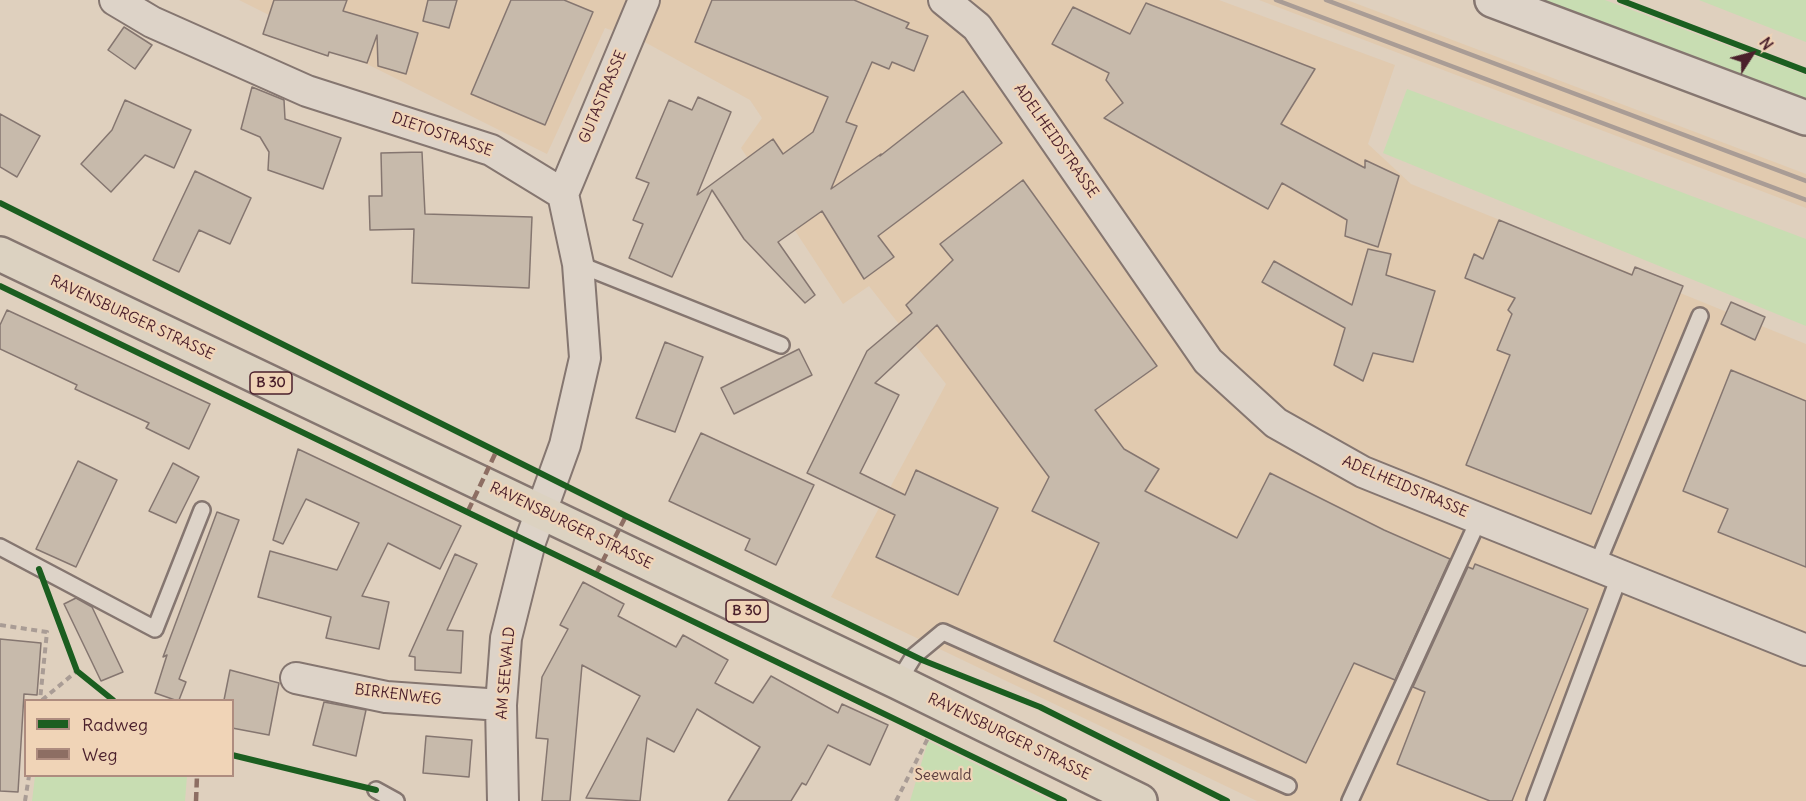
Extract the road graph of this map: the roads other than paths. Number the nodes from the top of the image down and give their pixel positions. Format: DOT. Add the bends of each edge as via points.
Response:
graph roads {
  1 [pos="115,0"];
  2 [pos="644,0"];
  3 [pos="944,0"];
  4 [pos="1492,0"];
  5 [pos="1806,118"];
  6 [pos="563,194"];
  7 [pos="0,254"];
  8 [pos="578,264"];
  9 [pos="1700,316"];
  10 [pos="781,345"];
  11 [pos="202,510"];
  12 [pos="541,513"];
  13 [pos="1479,519"];
  14 [pos="0,547"];
  15 [pos="1608,572"];
  16 [pos="1806,650"];
  17 [pos="296,678"];
  18 [pos="898,682"];
  19 [pos="501,705"];
  20 [pos="1288,786"];
  21 [pos="376,790"];
  22 [pos="396,801"];
  23 [pos="503,801"];
  24 [pos="1140,801"];
  25 [pos="1350,801"];
  26 [pos="1534,801"];
  1 -- 6 [label="street, DIETOSTRASSE" via="152,22 307,91 492,150"];
  2 -- 6 [label="street, GUTASTRASSE"];
  3 -- 13 [label="street, ADELHEIDSTRASSE" via="977,27 1208,361 1276,423 1363,472"];
  4 -- 5 [label="street"];
  6 -- 8 [label="street"];
  7 -- 12 [label="main road, RAVENSBURGER STRASSE / B 30"];
  8 -- 10 [label="lane"];
  8 -- 12 [label="street, AM SEEWALD" via="585,358 565,446"];
  9 -- 15 [label="lane"];
  11 -- 14 [label="lane" via="155,629"];
  12 -- 18 [label="main road, RAVENSBURGER STRASSE / B 30"];
  12 -- 19 [label="street, AM SEEWALD" via="506,638"];
  13 -- 15 [label="street, ADELHEIDSTRASSE"];
  13 -- 25 [label="lane"];
  15 -- 16 [label="street, ADELHEIDSTRASSE"];
  15 -- 26 [label="lane"];
  17 -- 19 [label="street, BIRKENWEG" via="386,697"];
  18 -- 20 [label="lane" via="914,656 943,632"];
  18 -- 24 [label="main road, RAVENSBURGER STRASSE / B 30"];
  19 -- 23 [label="street, AM SEEWALD"];
  21 -- 22 [label="lane"];
}
